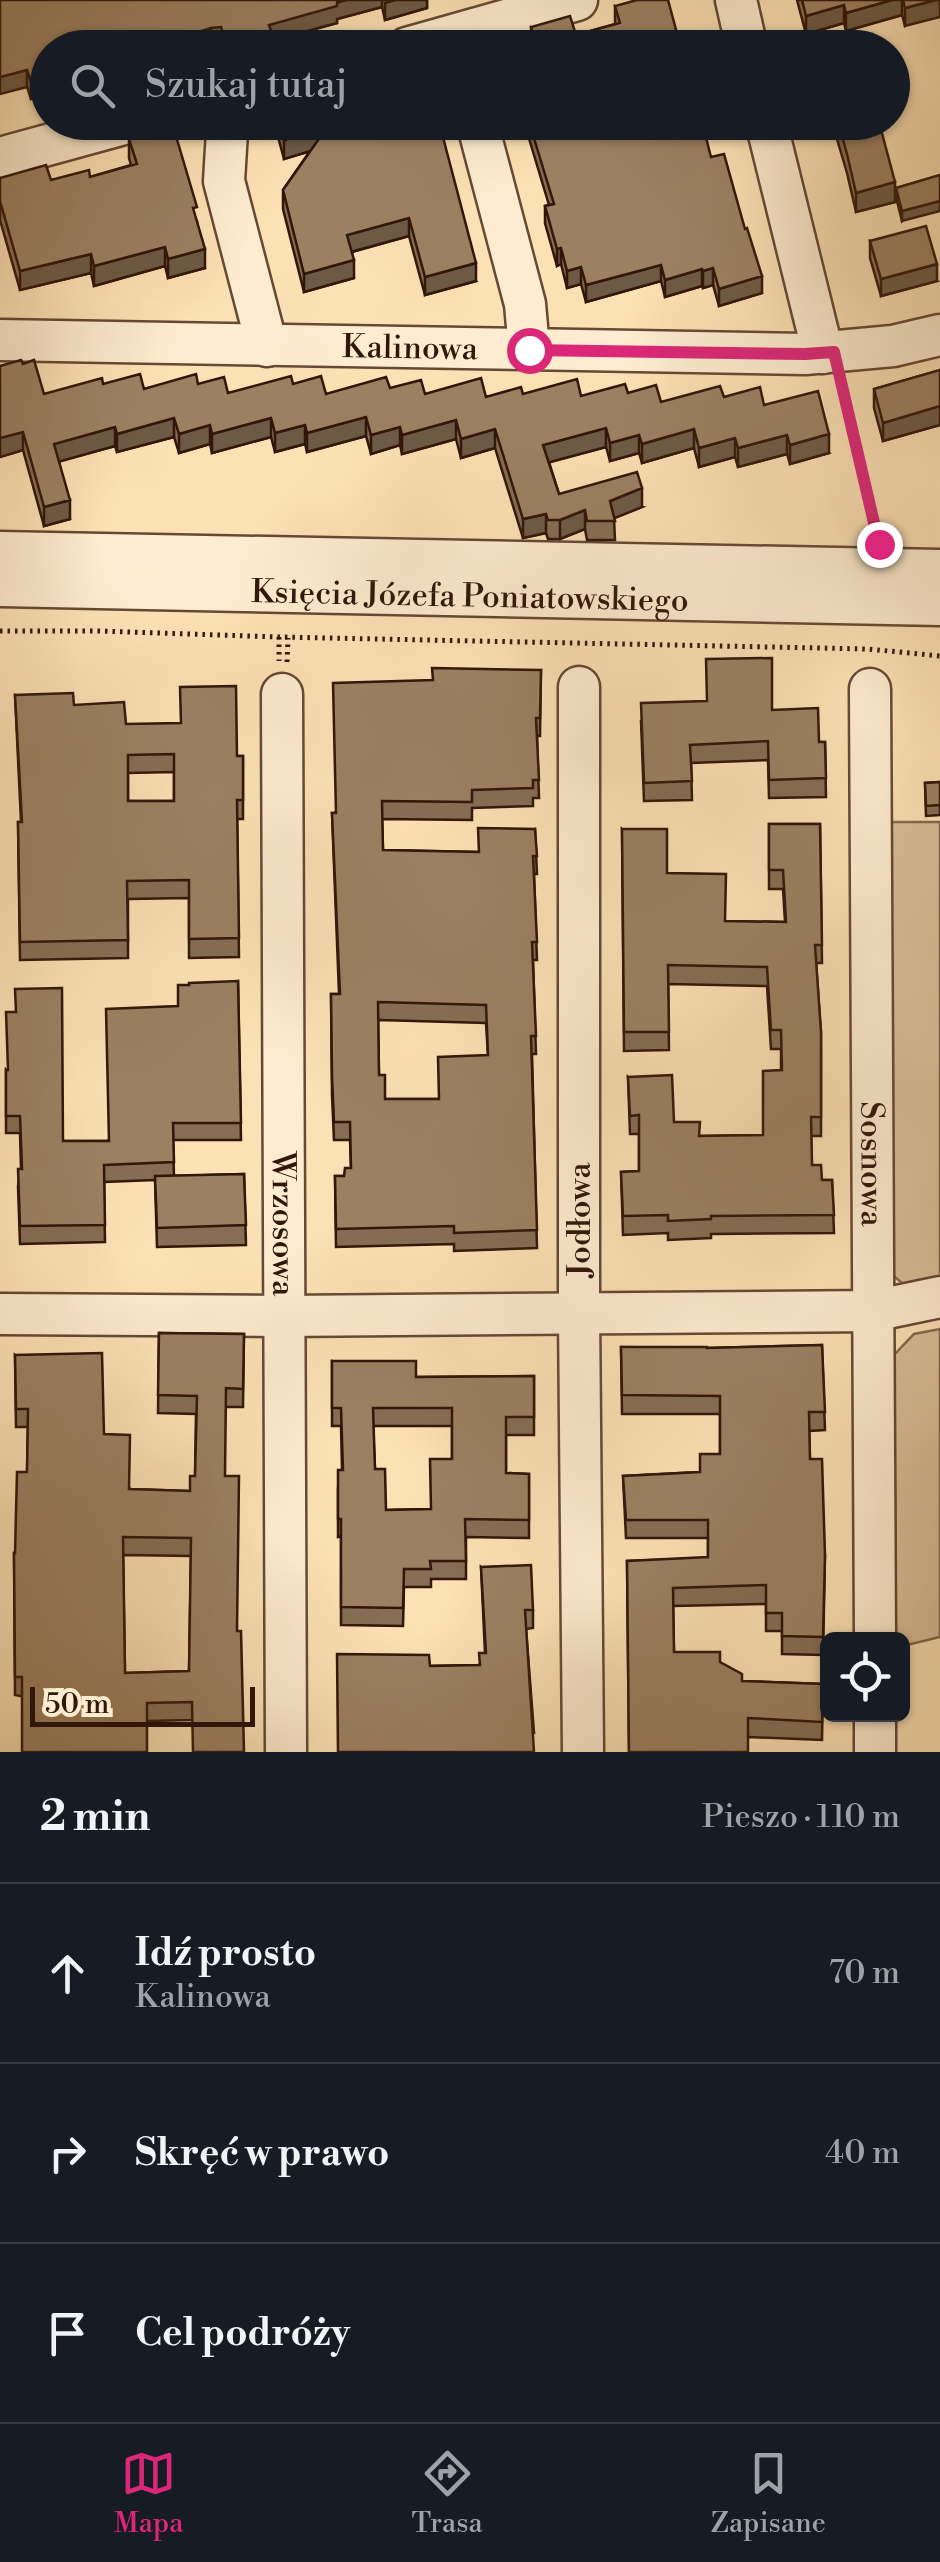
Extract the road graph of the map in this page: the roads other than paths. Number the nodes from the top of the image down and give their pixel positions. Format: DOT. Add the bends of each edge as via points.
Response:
graph roads {
  1 [pos="577,0"];
  2 [pos="736,0"];
  3 [pos="494,30"];
  4 [pos="743,30"];
  5 [pos="66,140"];
  6 [pos="227,140"];
  7 [pos="482,140"];
  8 [pos="771,140"];
  9 [pos="0,158"];
  10 [pos="940,336"];
  11 [pos="0,340"];
  12 [pos="267,346"];
  13 [pos="529,350"];
  14 [pos="828,352"];
  15 [pos="0,552"];
  16 [pos="940,570"];
  17 [pos="0,586"];
  18 [pos="940,605"];
  19 [pos="580,687"];
  20 [pos="870,689"];
  21 [pos="282,694"];
  22 [pos="940,1297"];
  23 [pos="873,1311"];
  24 [pos="0,1314"];
  25 [pos="578,1314"];
  26 [pos="284,1316"];
  27 [pos="874,1632"];
  28 [pos="875,1722"];
  29 [pos="286,1752"];
  30 [pos="583,1752"];
  31 [pos="875,1752"];
  1 -- 3 [label="street"];
  2 -- 4 [label="street"];
  5 -- 9 [label="street"];
  6 -- 12 [label="street" via="224,181"];
  7 -- 13 [label="street" via="526,304"];
  8 -- 14 [label="street"];
  10 -- 14 [label="street, Kalinowa"];
  11 -- 12 [label="street, Kalinowa"];
  12 -- 13 [label="street, Kalinowa"];
  13 -- 14 [label="street, Kalinowa"];
  15 -- 16 [label="street"];
  17 -- 18 [label="street, Księcia Józefa Poniatowskiego"];
  19 -- 25 [label="street, Jodłowa"];
  20 -- 23 [label="street, Sosnowa"];
  21 -- 26 [label="street, Wrzosowa"];
  22 -- 23 [label="street"];
  23 -- 25 [label="street"];
  23 -- 27 [label="street, Sosnowa"];
  24 -- 26 [label="street"];
  25 -- 26 [label="street"];
  25 -- 30 [label="street, Jodłowa"];
  26 -- 29 [label="street, Wrzosowa"];
  28 -- 31 [label="street"];
}
